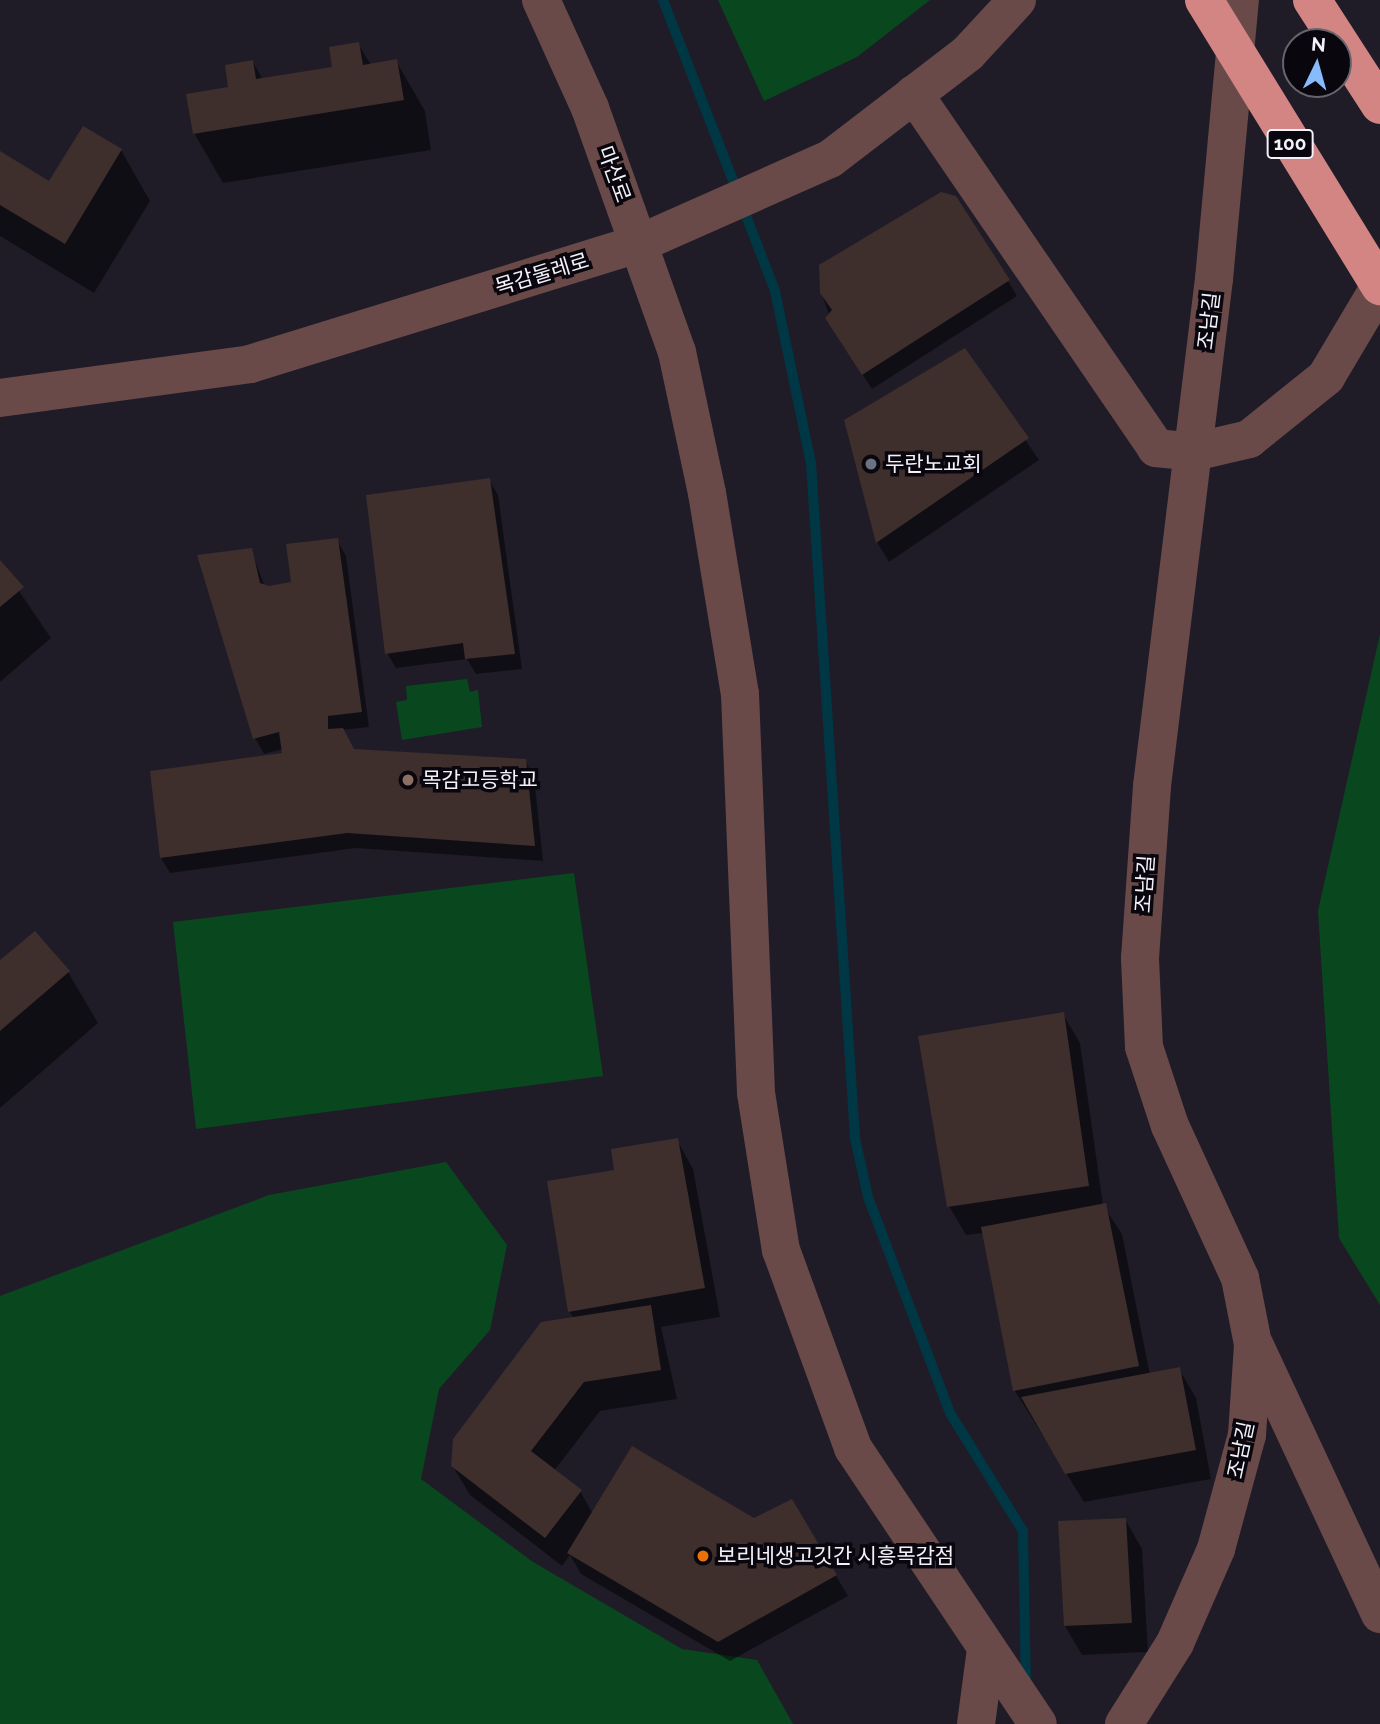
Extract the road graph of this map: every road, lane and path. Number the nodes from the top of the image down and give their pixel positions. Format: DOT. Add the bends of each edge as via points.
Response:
graph roads {
  1 [pos="541,0"];
  2 [pos="1017,0"];
  3 [pos="1204,0"];
  4 [pos="1240,0"];
  5 [pos="1312,0"];
  6 [pos="914,94"];
  7 [pos="1380,105"];
  8 [pos="638,244"];
  9 [pos="1380,286"];
  10 [pos="0,398"];
  11 [pos="1194,452"];
  12 [pos="1253,1344"];
  13 [pos="1380,1614"];
  14 [pos="994,1661"];
  15 [pos="976,1724"];
  16 [pos="1038,1724"];
  17 [pos="1124,1724"];
  1 -- 8 [label="street, 마산로" via="590,108"];
  2 -- 6 [label="street, 목감둘레로" via="968,53"];
  3 -- 9 [label="highway, 100, bridge"];
  4 -- 11 [label="street, 조남길"];
  5 -- 7 [label="highway"];
  6 -- 8 [label="street, 목감둘레로" via="830,159"];
  6 -- 11 [label="street" via="1156,448"];
  8 -- 10 [label="street, 목감둘레로" via="250,364"];
  8 -- 14 [label="street, 마산로" via="677,352 740,694 756,1093 781,1250 853,1448"];
  9 -- 11 [label="street" via="1326,377 1249,439"];
  11 -- 12 [label="street, 조남길" via="1152,786 1140,958 1144,1047 1170,1126 1240,1278"];
  12 -- 13 [label="street"];
  12 -- 17 [label="street, 조남길" via="1247,1435 1216,1549 1175,1643"];
  14 -- 15 [label="street"];
  14 -- 16 [label="street, 마산로"];
}
